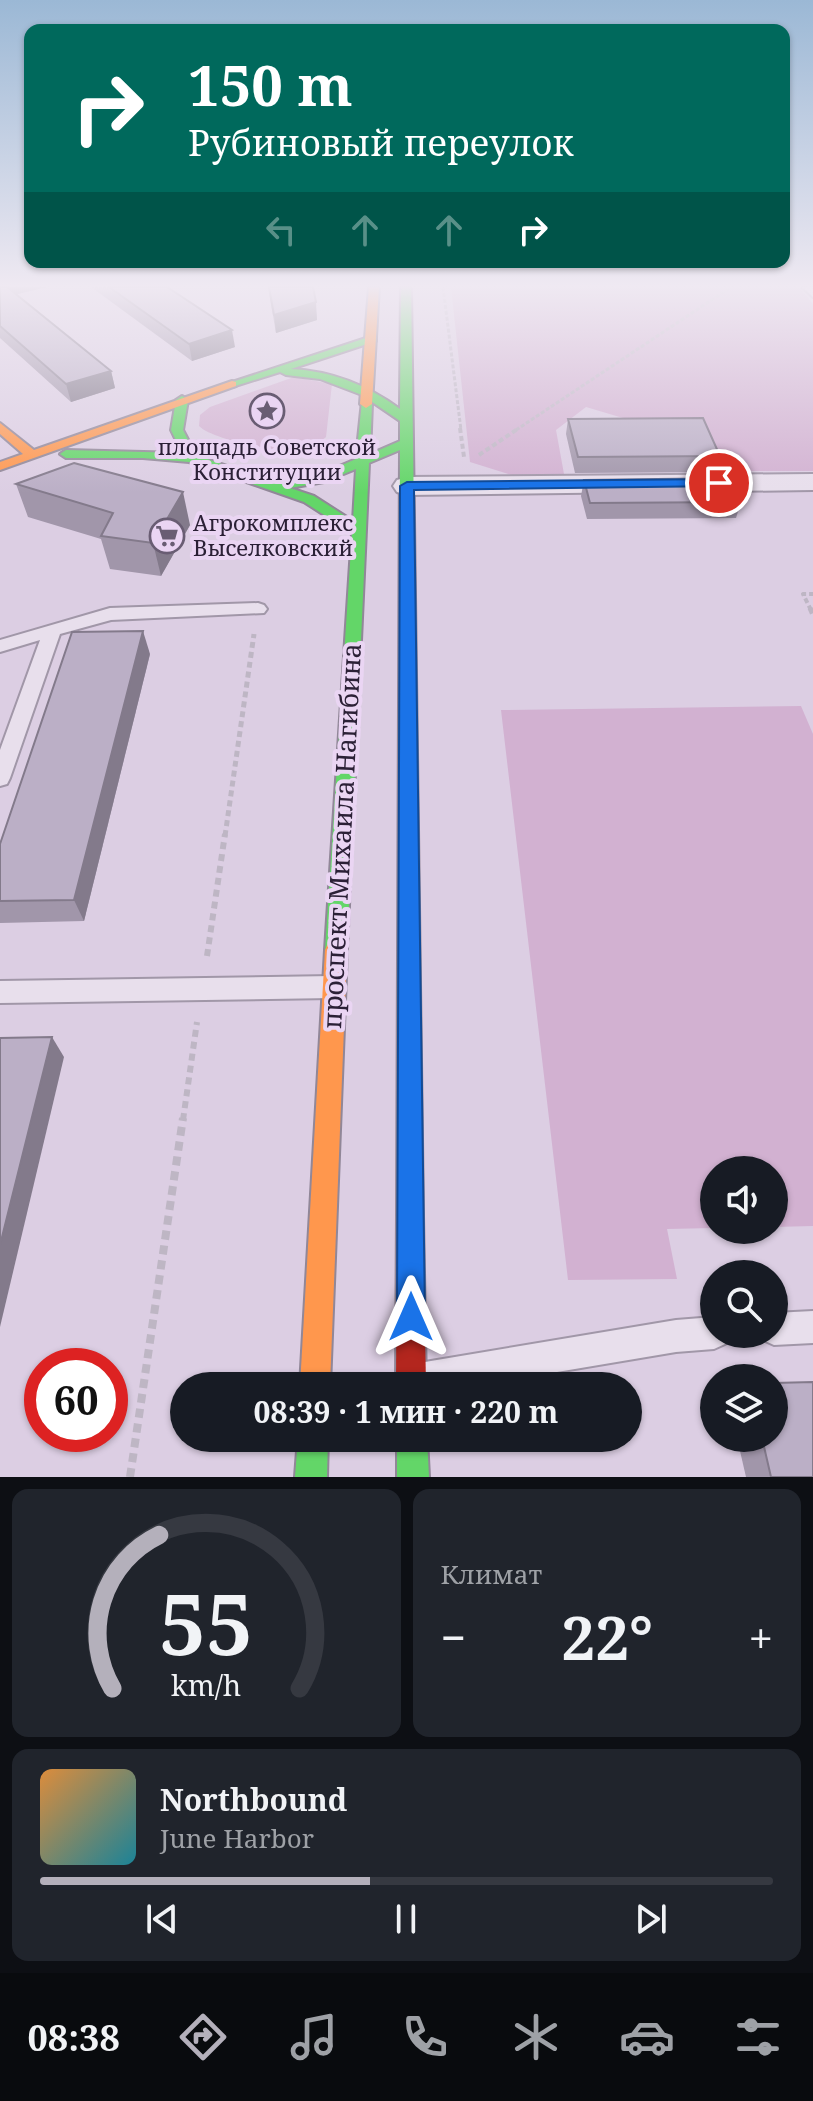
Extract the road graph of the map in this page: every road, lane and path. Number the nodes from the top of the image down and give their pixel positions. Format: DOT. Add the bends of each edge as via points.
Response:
graph roads {
  1 [pos="318,356"];
  2 [pos="371,356"];
  3 [pos="407,356"];
  4 [pos="451,356"];
  5 [pos="634,356"];
  6 [pos="264,373"];
  7 [pos="368,390"];
  8 [pos="182,400"];
  9 [pos="408,421"];
  10 [pos="0,427"];
  11 [pos="407,443"];
  12 [pos="32,455"];
  13 [pos="191,458"];
  14 [pos="362,462"];
  15 [pos="0,466"];
  16 [pos="466,475"];
  17 [pos="813,482"];
  18 [pos="277,486"];
  19 [pos="384,487"];
  20 [pos="357,530"];
  21 [pos="813,594"];
  22 [pos="258,609"];
  23 [pos="813,615"];
  24 [pos="53,630"];
  25 [pos="0,646"];
  26 [pos="4,757"];
  27 [pos="0,778"];
  28 [pos="335,987"];
  29 [pos="202,990"];
  30 [pos="0,992"];
  31 [pos="813,1327"];
  32 [pos="788,1328"];
  33 [pos="700,1334"];
  34 [pos="316,1372"];
  35 [pos="411,1372"];
  36 [pos="473,1372"];
  37 [pos="312,1452"];
  38 [pos="412,1452"];
  39 [pos="130,1477"];
  40 [pos="311,1477"];
  41 [pos="413,1477"];
  1 -- 6 [label="main road"];
  2 -- 7 [label="main road, проспект Михаила Нагибина"];
  3 -- 9 [label="main road, проспект Михаила Нагибина"];
  4 -- 16 [label="path"];
  5 -- 16 [label="path"];
  6 -- 7 [label="main road" via="324,375"];
  6 -- 8 [label="main road"];
  7 -- 9 [label="main road"];
  7 -- 14 [label="main road, проспект Михаила Нагибина"];
  8 -- 12 [label="main road"];
  8 -- 13 [label="main road" via="175,428"];
  9 -- 11 [label="main road, проспект Михаила Нагибина"];
  10 -- 12 [label="main road"];
  11 -- 14 [label="main road"];
  11 -- 19 [label="main road, проспект Михаила Нагибина"];
  12 -- 13 [label="main road"];
  12 -- 15 [label="main road"];
  13 -- 18 [label="main road"];
  14 -- 18 [label="main road" via="319,479"];
  14 -- 19 [label="main road, проспект Михаила Нагибина"];
  16 -- 17 [label="street"];
  16 -- 19 [label="street"];
  18 -- 19 [label="main road"];
  18 -- 20 [label="main road" via="309,499"];
  19 -- 20 [label="main road, проспект Михаила Нагибина"];
  19 -- 35 [label="main road, проспект Михаила Нагибина"];
  20 -- 28 [label="main road, проспект Михаила Нагибина"];
  21 -- 23 [label="path" via="803,594"];
  22 -- 24 [label="lane" via="110,614"];
  22 -- 29 [label="path"];
  24 -- 25 [label="lane"];
  24 -- 26 [label="lane"];
  26 -- 27 [label="lane"];
  28 -- 29 [label="lane"];
  28 -- 34 [label="main road, проспект Михаила Нагибина"];
  29 -- 30 [label="lane"];
  29 -- 39 [label="path"];
  31 -- 32 [label="lane"];
  33 -- 36 [label="lane"];
  37 -- 40 [label="main road"];
  38 -- 41 [label="main road"];
}
